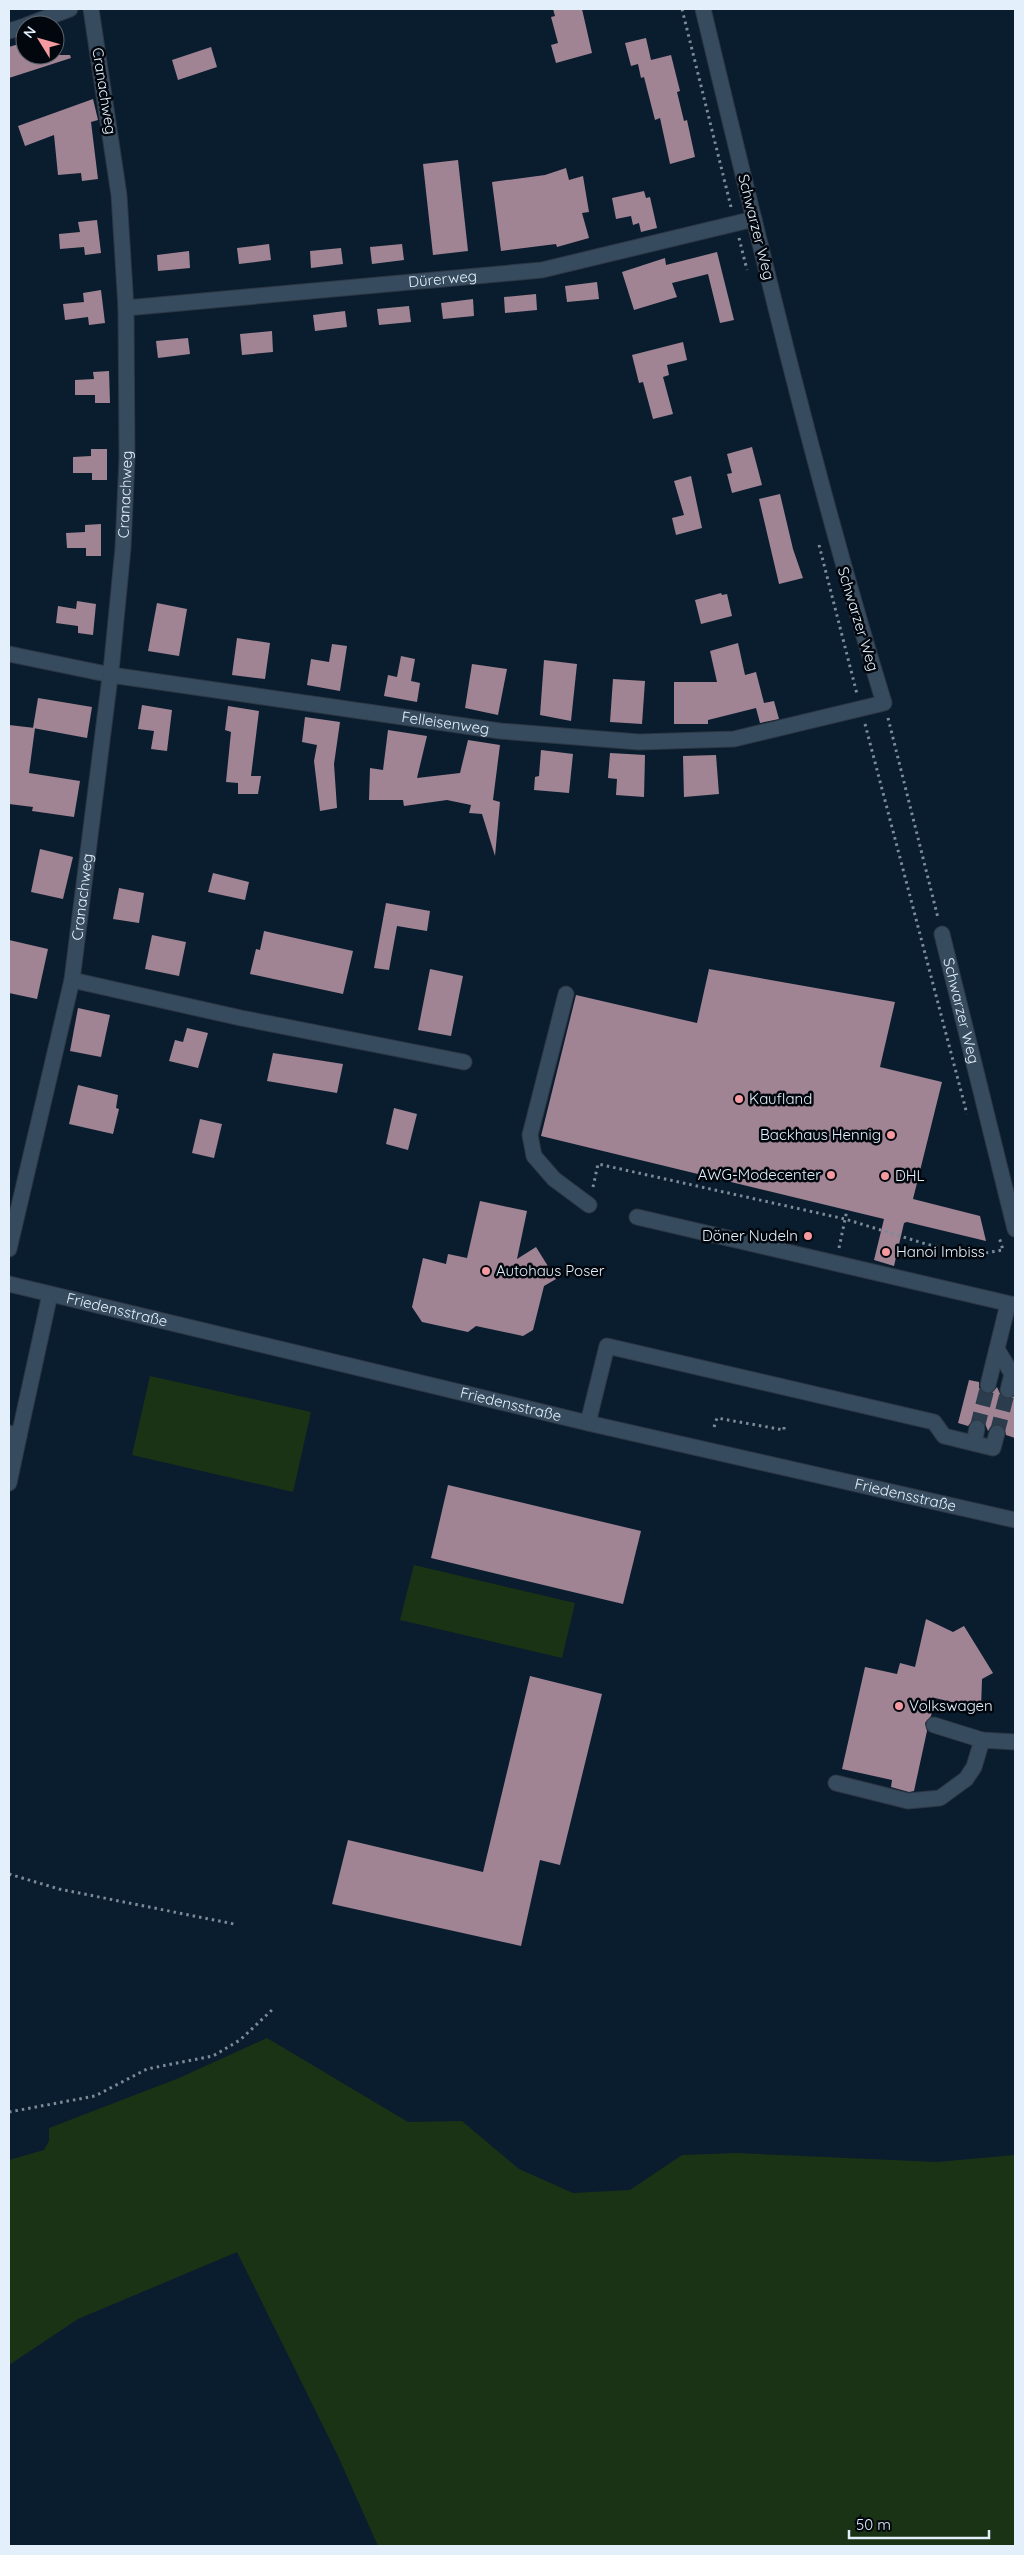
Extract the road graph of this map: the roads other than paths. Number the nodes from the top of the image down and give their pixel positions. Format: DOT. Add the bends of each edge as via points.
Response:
graph roads {
  1 [pos="70,9"];
  2 [pos="90,9"];
  3 [pos="703,9"];
  4 [pos="54,15"];
  5 [pos="754,219"];
  6 [pos="126,308"];
  7 [pos="9,654"];
  8 [pos="111,675"];
  9 [pos="884,703"];
  10 [pos="942,934"];
  11 [pos="72,980"];
  12 [pos="566,994"];
  13 [pos="464,1062"];
  14 [pos="589,1205"];
  15 [pos="638,1217"];
  16 [pos="1015,1229"];
  17 [pos="9,1249"];
  18 [pos="9,1284"];
  19 [pos="50,1294"];
  20 [pos="1012,1305"];
  21 [pos="997,1349"];
  22 [pos="988,1385"];
  23 [pos="1008,1390"];
  24 [pos="588,1423"];
  25 [pos="997,1433"];
  26 [pos="14,1434"];
  27 [pos="9,1483"];
  28 [pos="1015,1520"];
  29 [pos="934,1725"];
  30 [pos="982,1740"];
  31 [pos="1015,1742"];
  32 [pos="836,1783"];
  1 -- 4 [label="street"];
  2 -- 6 [label="street, Cranachweg" via="119,195"];
  3 -- 5 [label="street, Schwarzer Weg"];
  5 -- 6 [label="street, Dürerweg" via="542,270"];
  5 -- 9 [label="street, Schwarzer Weg" via="842,567"];
  6 -- 8 [label="street, Cranachweg" via="127,458 123,548"];
  7 -- 8 [label="street, Felleisenweg"];
  8 -- 9 [label="street, Felleisenweg" via="500,731 639,742 734,739"];
  8 -- 11 [label="street, Cranachweg"];
  10 -- 16 [label="street, Schwarzer Weg"];
  11 -- 13 [label="street" via="241,1018"];
  11 -- 17 [label="street, Cranachweg"];
  12 -- 14 [label="street" via="530,1135 534,1156 554,1179"];
  15 -- 20 [label="street"];
  18 -- 19 [label="street, Friedensstraße"];
  19 -- 24 [label="street, Friedensstraße"];
  19 -- 26 [label="street"];
  20 -- 21 [label="street"];
  21 -- 22 [label="street"];
  21 -- 23 [label="street" via="1012,1374"];
  24 -- 25 [label="street" via="607,1346 934,1422 944,1436 975,1436 993,1448"];
  24 -- 28 [label="street, Friedensstraße"];
  26 -- 27 [label="street"];
  29 -- 30 [label="street"];
  30 -- 31 [label="street"];
  30 -- 32 [label="street" via="974,1767 966,1779 940,1798 908,1801"];
}
